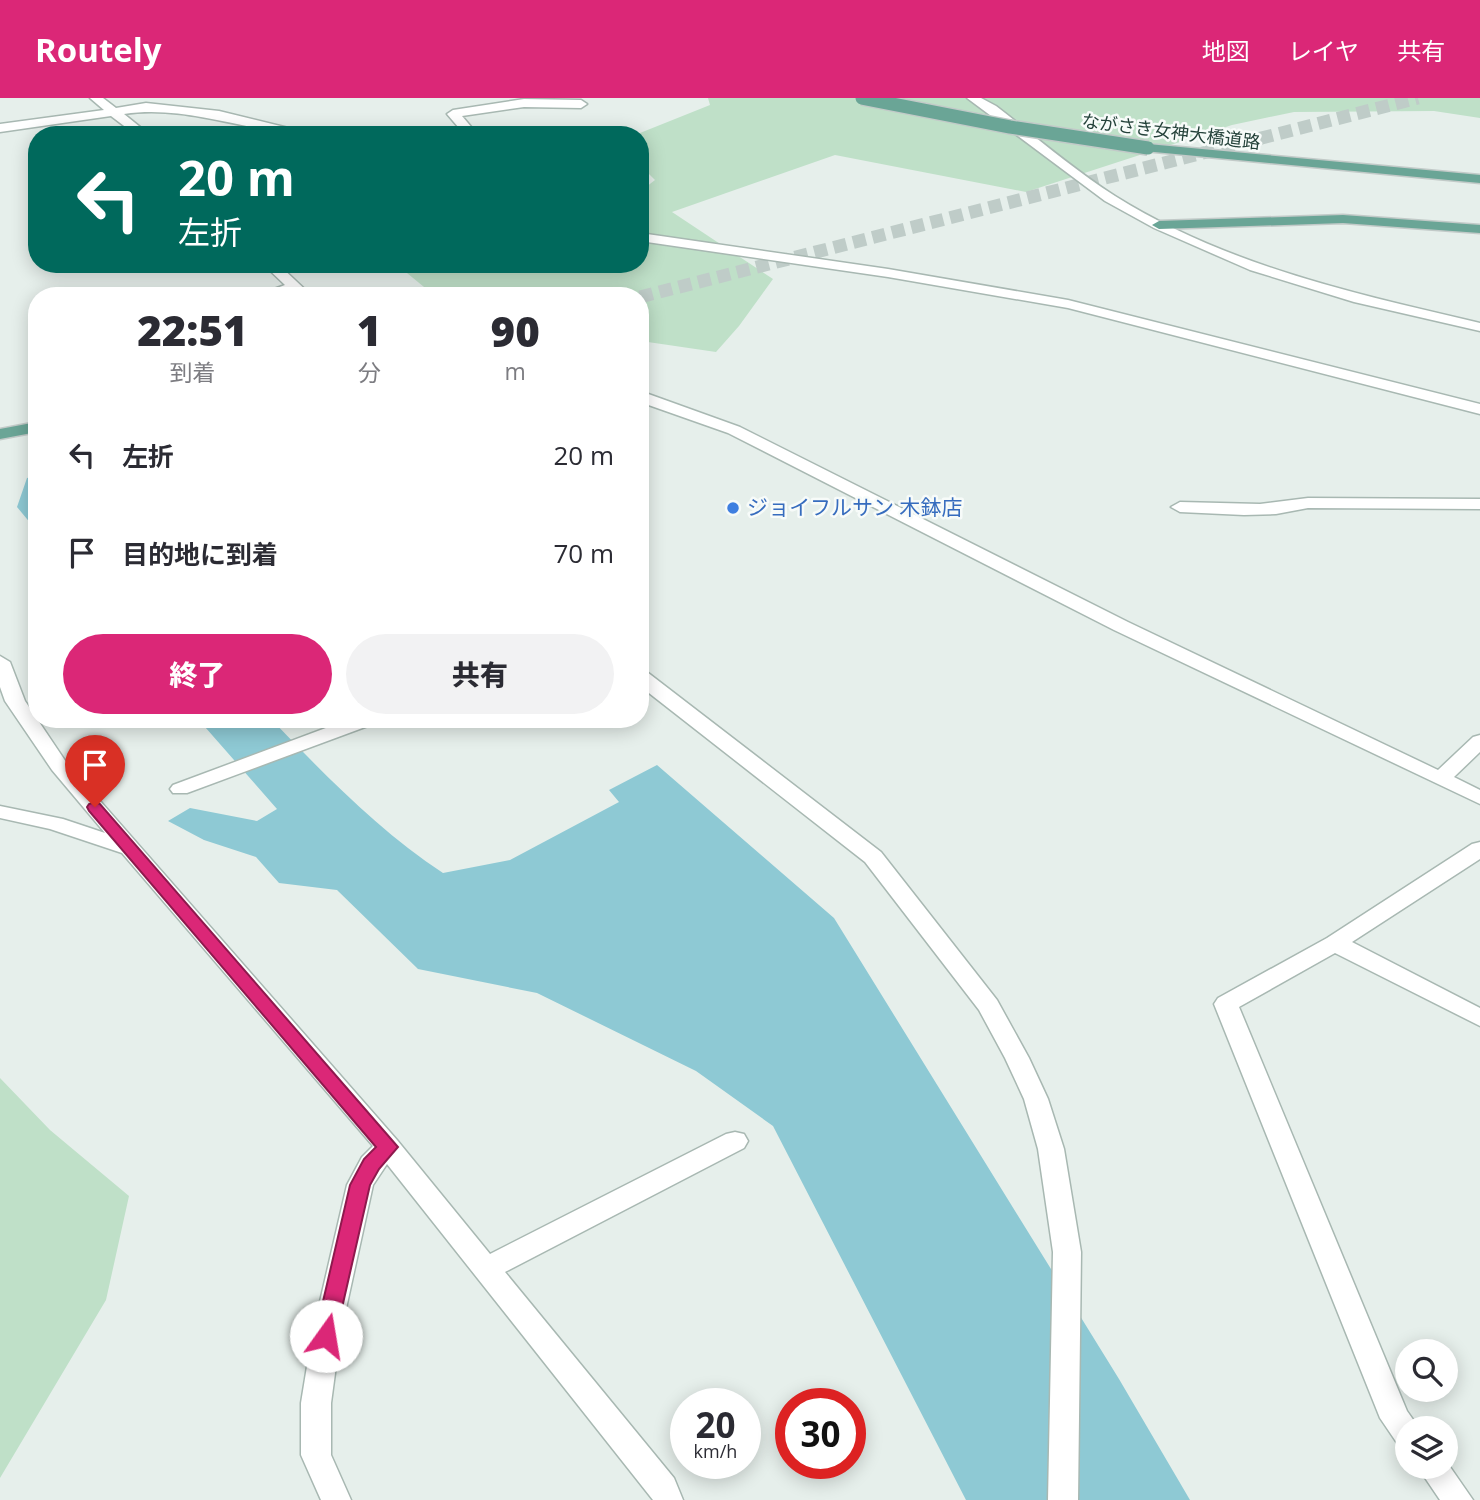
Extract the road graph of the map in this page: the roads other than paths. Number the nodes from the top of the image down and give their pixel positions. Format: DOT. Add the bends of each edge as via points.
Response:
graph roads {
  1 [pos="96,98"];
  2 [pos="862,98"];
  3 [pos="973,98"];
  4 [pos="581,104"];
  5 [pos="116,110"];
  6 [pos="134,126"];
  7 [pos="266,126"];
  8 [pos="464,126"];
  9 [pos="0,128"];
  10 [pos="1480,179"];
  11 [pos="1159,225"];
  12 [pos="1480,229"];
  13 [pos="649,238"];
  14 [pos="281,273"];
  15 [pos="296,287"];
  16 [pos="1480,327"];
  17 [pos="649,399"];
  18 [pos="1480,409"];
  19 [pos="28,429"];
  20 [pos="0,434"];
  21 [pos="1480,504"];
  22 [pos="1180,507"];
  23 [pos="0,662"];
  24 [pos="649,683"];
  25 [pos="28,720"];
  26 [pos="34,728"];
  27 [pos="345,728"];
  28 [pos="1480,741"];
  29 [pos="1440,779"];
  30 [pos="180,789"];
  31 [pos="1480,798"];
  32 [pos="0,812"];
  33 [pos="130,848"];
  34 [pos="1480,849"];
  35 [pos="1335,943"];
  36 [pos="1480,1018"];
  37 [pos="735,1141"];
  38 [pos="388,1147"];
  39 [pos="486,1269"];
  40 [pos="1395,1419"];
  41 [pos="1442,1479"];
  42 [pos="337,1500"];
  43 [pos="668,1500"];
  44 [pos="1063,1500"];
  45 [pos="1458,1500"];
  1 -- 5 [label="street"];
  2 -- 10 [label="main road, ながさき女神大橋道路, bridge" via="1148,148"];
  3 -- 11 [label="street" via="1110,198"];
  4 -- 8 [label="street" via="524,103 453,114"];
  5 -- 6 [label="street"];
  5 -- 7 [label="street" via="182,109"];
  5 -- 9 [label="street"];
  11 -- 12 [label="main road" via="1343,219"];
  11 -- 16 [label="street" via="1255,267 1359,299"];
  13 -- 18 [label="street" via="1068,304"];
  14 -- 15 [label="street"];
  17 -- 29 [label="street" via="734,430 1121,626"];
  19 -- 20 [label="main road"];
  21 -- 22 [label="street" via="1308,503 1252,510"];
  23 -- 25 [label="street" via="15,701"];
  24 -- 44 [label="street" via="873,857 989,1006 1036,1099 1059,1190 1067,1252"];
  26 -- 33 [label="street"];
  27 -- 30 [label="street"];
  28 -- 29 [label="street"];
  29 -- 31 [label="street"];
  32 -- 33 [label="street"];
  33 -- 38 [label="street"];
  34 -- 35 [label="street"];
  35 -- 36 [label="street"];
  35 -- 40 [label="street" via="1226,1004"];
  37 -- 39 [label="street"];
  38 -- 39 [label="street"];
  38 -- 42 [label="street" via="371,1164 360,1185 326,1336 316,1404 316,1455"];
  39 -- 43 [label="street" via="663,1487"];
  41 -- 45 [label="street"];
}
